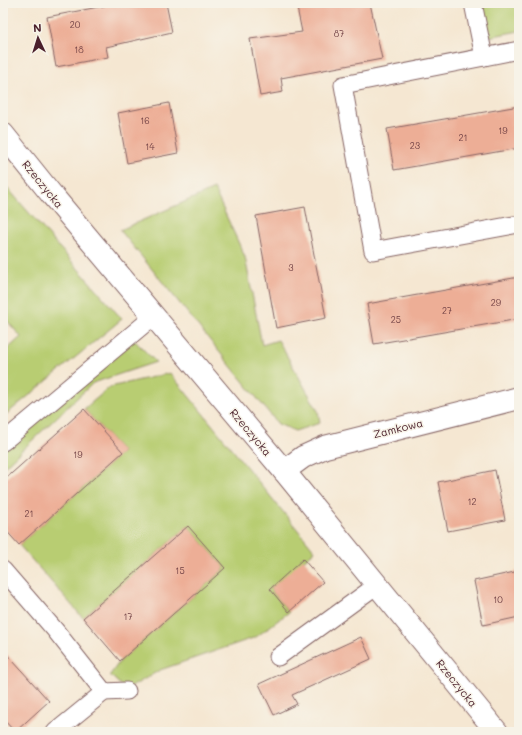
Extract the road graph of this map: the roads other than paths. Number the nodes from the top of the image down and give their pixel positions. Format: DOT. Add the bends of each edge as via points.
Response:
graph roads {
  1 [pos="473,3"];
  2 [pos="519,50"];
  3 [pos="484,57"];
  4 [pos="3,134"];
  5 [pos="519,224"];
  6 [pos="154,316"];
  7 [pos="519,398"];
  8 [pos="3,442"];
  9 [pos="284,471"];
  10 [pos="3,570"];
  11 [pos="376,585"];
  12 [pos="278,657"];
  13 [pos="127,691"];
  14 [pos="104,692"];
  15 [pos="55,732"];
  16 [pos="497,732"];
  1 -- 3 [label="lane"];
  2 -- 3 [label="lane"];
  3 -- 5 [label="lane" via="343,85 373,251"];
  4 -- 6 [label="street, Rzeczycka"];
  6 -- 8 [label="lane"];
  6 -- 9 [label="street, Rzeczycka"];
  7 -- 9 [label="street, Zamkowa" via="325,447 303,457"];
  9 -- 11 [label="street, Rzeczycka"];
  10 -- 14 [label="lane"];
  11 -- 12 [label="lane"];
  11 -- 16 [label="street, Rzeczycka"];
  13 -- 14 [label="lane"];
  14 -- 15 [label="lane"];
}
